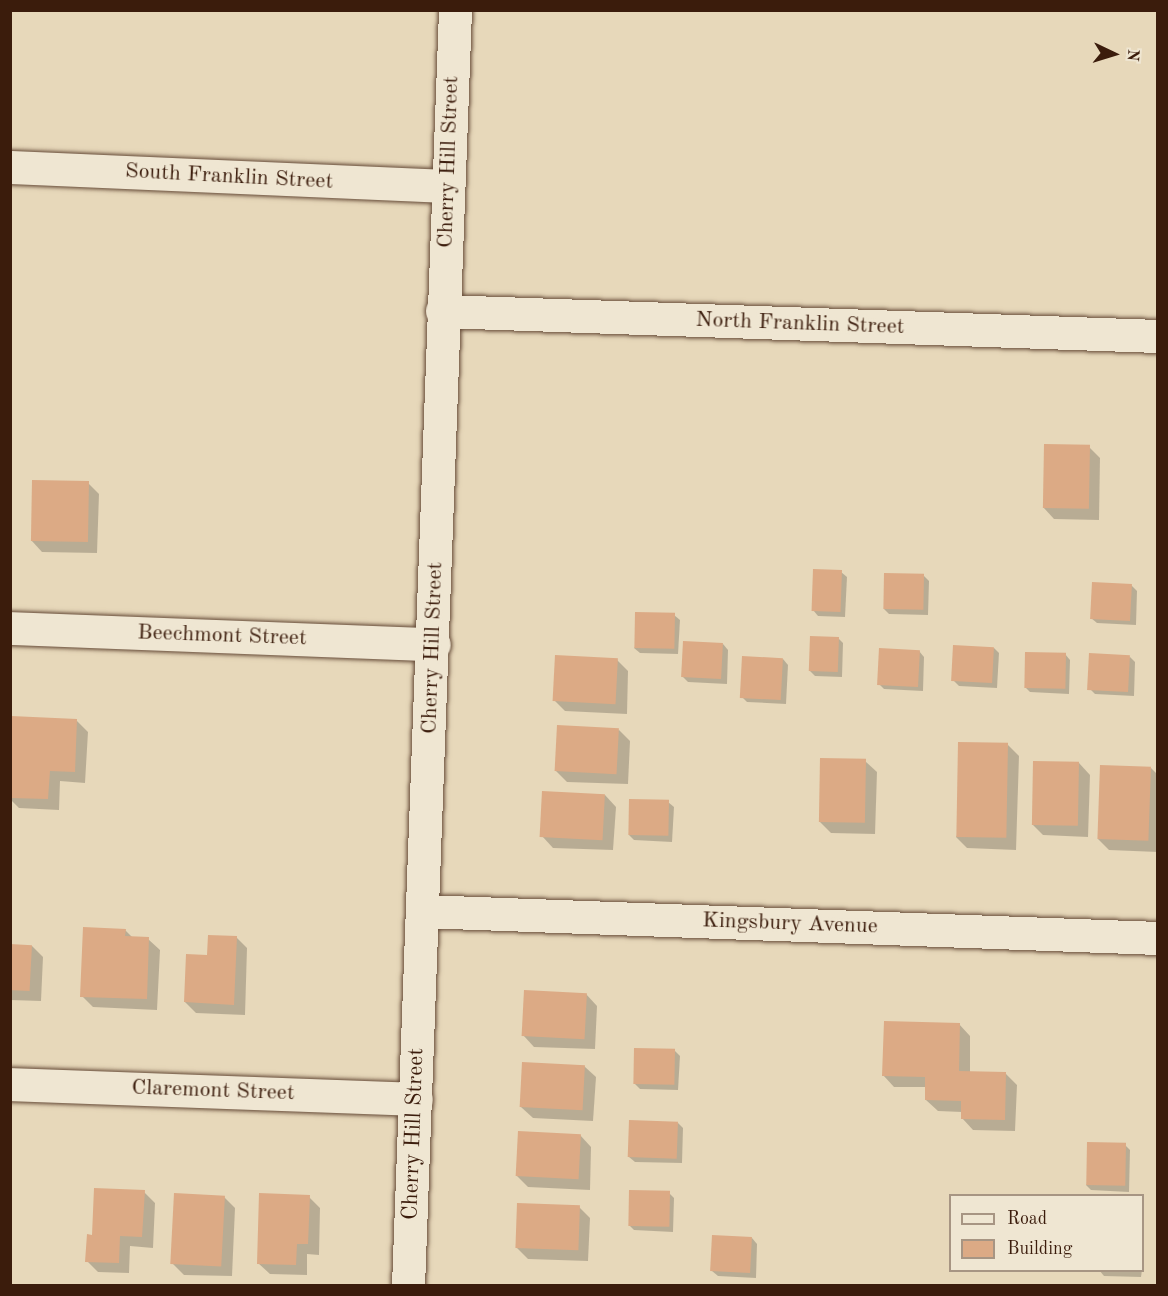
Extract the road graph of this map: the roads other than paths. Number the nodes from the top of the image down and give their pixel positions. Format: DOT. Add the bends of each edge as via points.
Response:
graph roads {
  1 [pos="455,10"];
  2 [pos="10,167"];
  3 [pos="448,186"];
  4 [pos="442,311"];
  5 [pos="1158,336"];
  6 [pos="10,628"];
  7 [pos="434,644"];
  8 [pos="422,911"];
  9 [pos="1158,938"];
  10 [pos="10,1084"];
  11 [pos="416,1099"];
  12 [pos="408,1286"];
  1 -- 3 [label="street, Cherry Hill Street"];
  2 -- 3 [label="street, South Franklin Street"];
  3 -- 4 [label="street, Cherry Hill Street"];
  4 -- 5 [label="street, North Franklin Street"];
  4 -- 7 [label="street, Cherry Hill Street"];
  6 -- 7 [label="street, Beechmont Street"];
  7 -- 8 [label="street, Cherry Hill Street"];
  8 -- 9 [label="street, Kingsbury Avenue"];
  8 -- 11 [label="street, Cherry Hill Street"];
  10 -- 11 [label="street, Claremont Street"];
  11 -- 12 [label="street, Cherry Hill Street"];
}
